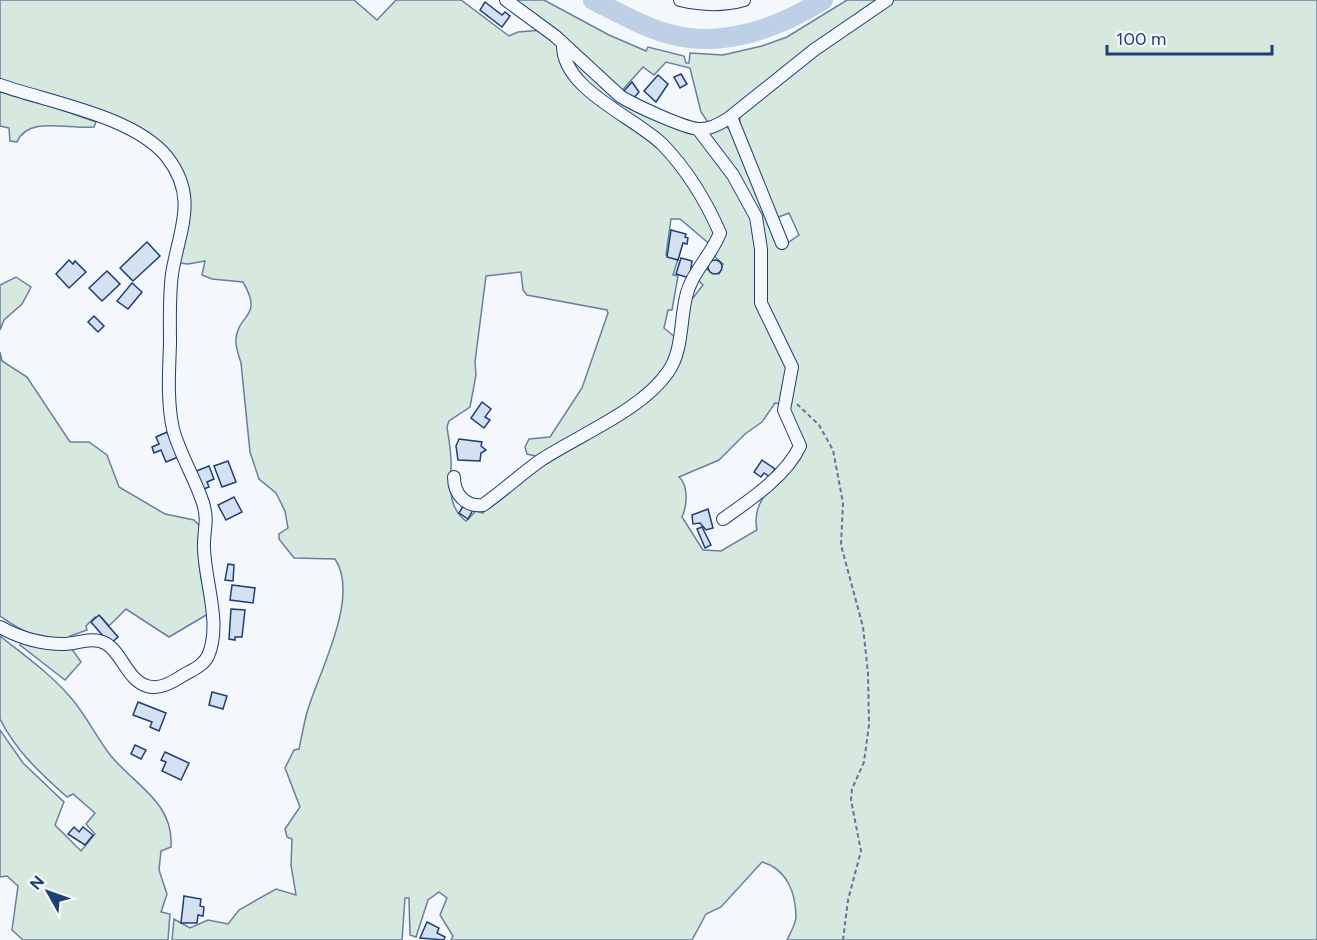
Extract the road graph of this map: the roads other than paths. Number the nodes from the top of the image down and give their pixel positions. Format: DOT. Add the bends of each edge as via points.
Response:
graph roads {
  1 [pos="506,0"];
  2 [pos="680,0"];
  3 [pos="744,0"];
  4 [pos="886,0"];
  5 [pos="563,44"];
  6 [pos="0,85"];
  7 [pos="731,117"];
  8 [pos="698,129"];
  9 [pos="782,243"];
  10 [pos="454,477"];
  11 [pos="723,519"];
  12 [pos="0,627"];
  1 -- 5 [label="street"];
  2 -- 3 [label="street" via="730,4"];
  4 -- 7 [label="street" via="814,50"];
  5 -- 8 [label="street" via="606,86 630,103"];
  5 -- 10 [label="street" via="565,62 588,89 661,144 683,168 720,233 686,294 676,355 658,384 618,414 538,462 483,505 464,501 457,495"];
  6 -- 12 [label="street" via="141,135 167,158 184,191 186,212 172,274 169,404 174,430 208,523 203,533 212,642 203,664 175,680 148,687 134,678 105,643 34,641"];
  7 -- 8 [label="street" via="715,127"];
  7 -- 9 [label="street"];
  8 -- 11 [label="street" via="733,175 756,217 761,249 761,303 792,367 784,410 800,446 771,482"];
}
